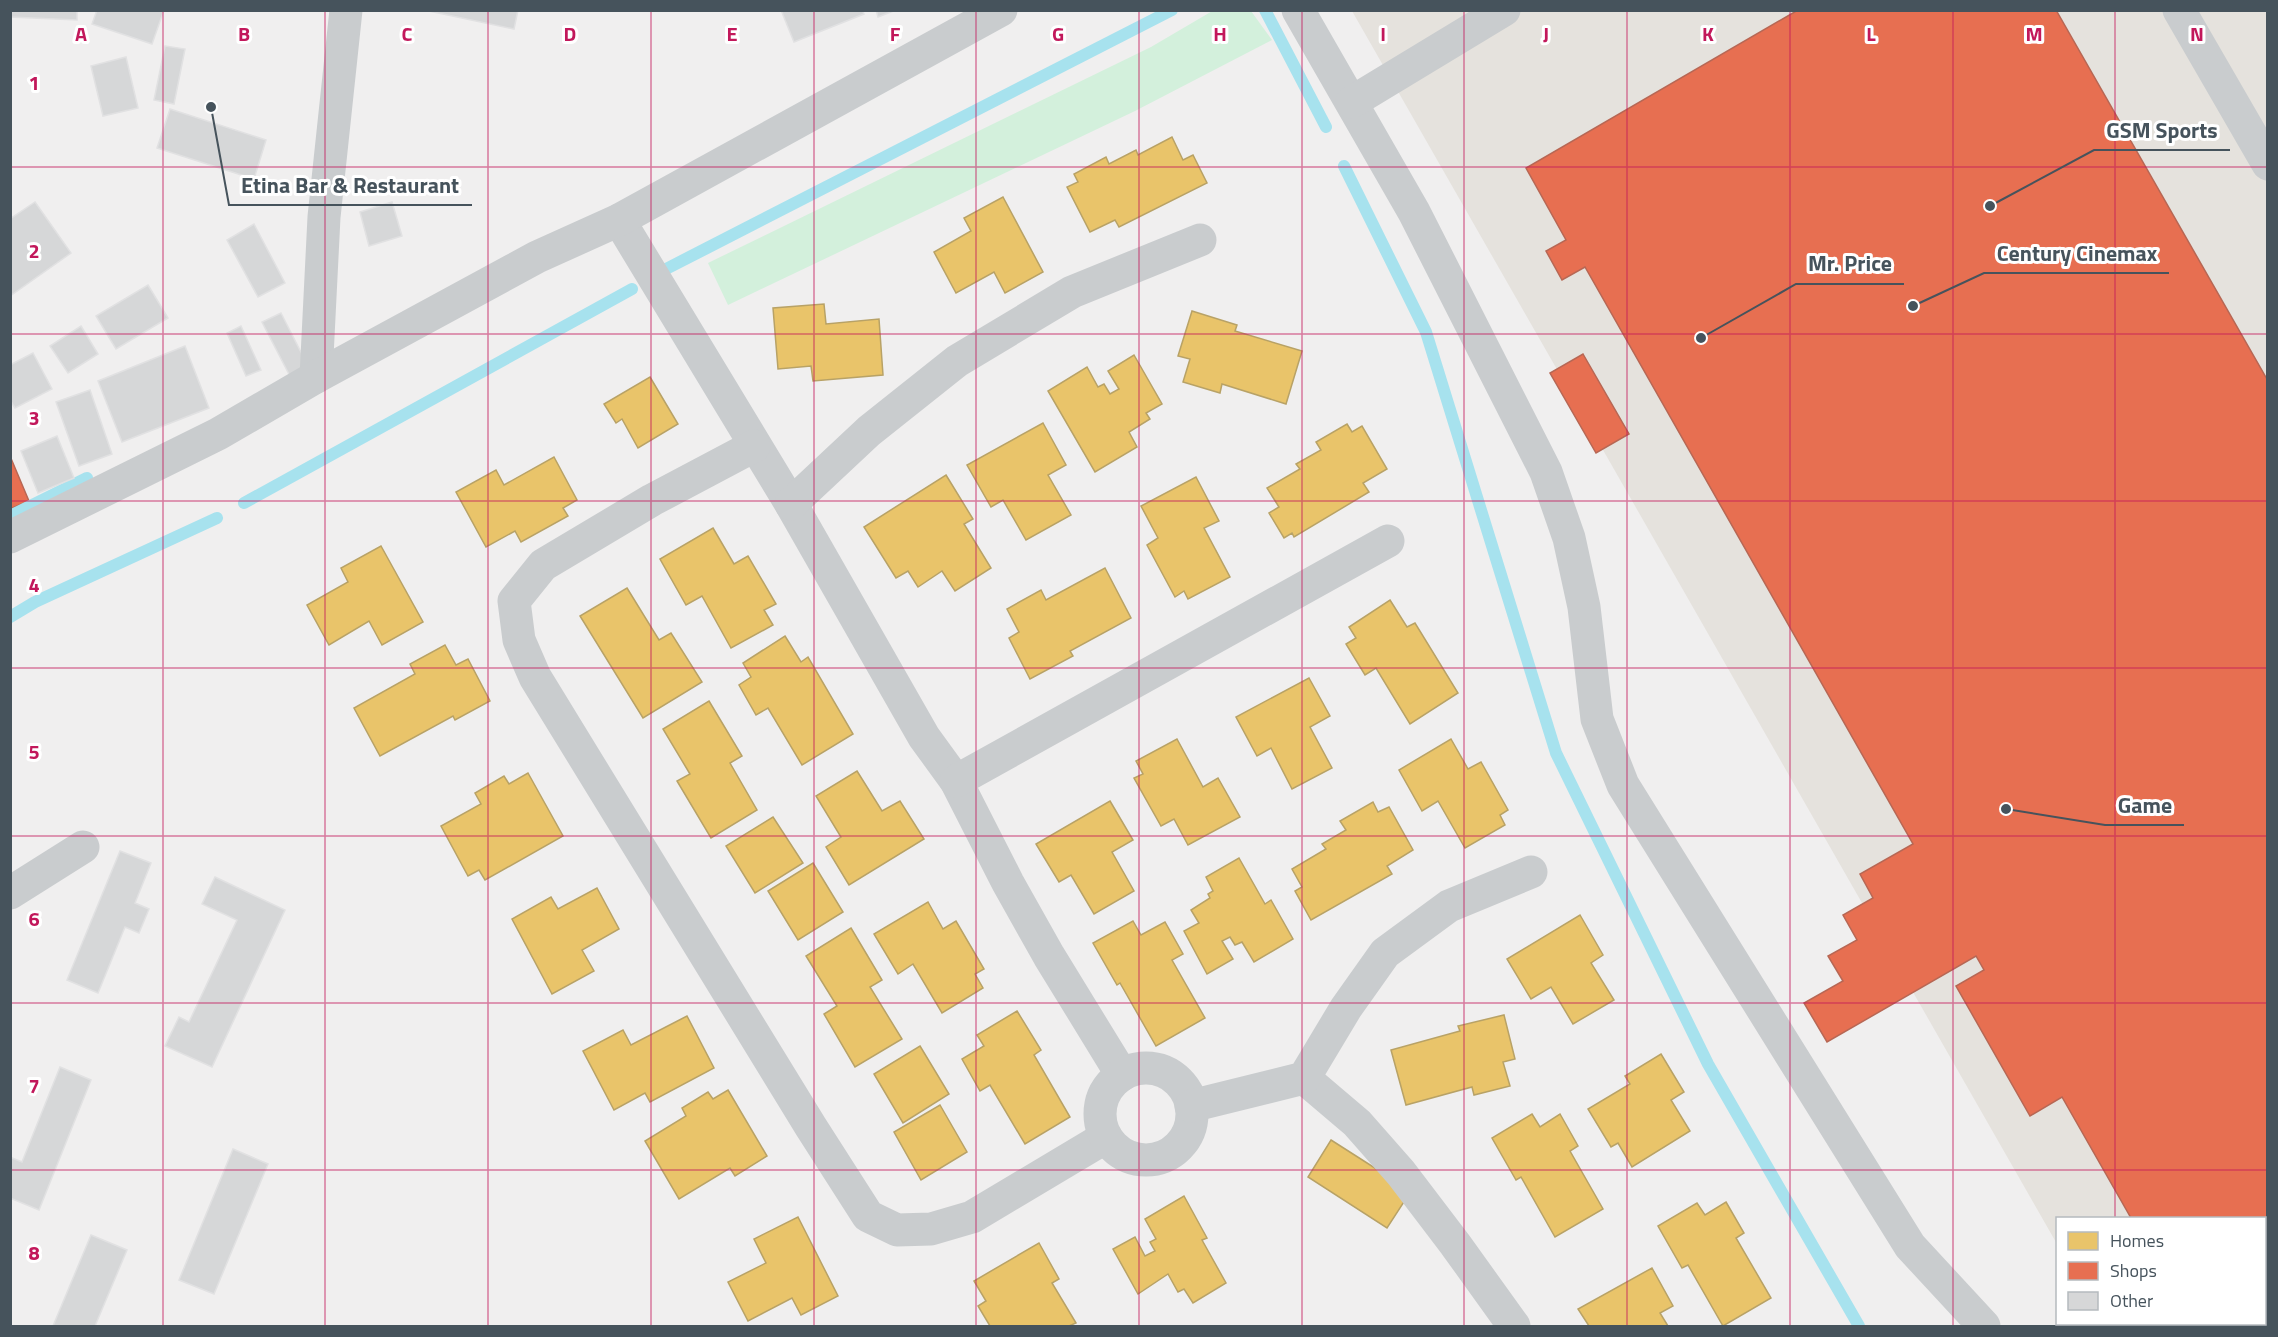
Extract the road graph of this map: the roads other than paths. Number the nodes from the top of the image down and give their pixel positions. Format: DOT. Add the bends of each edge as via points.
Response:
graph roads {
  1 [pos="346,10"];
  2 [pos="1000,10"];
  3 [pos="1298,10"];
  4 [pos="1504,10"];
  5 [pos="2179,10"];
  6 [pos="1352,102"];
  7 [pos="2268,164"];
  8 [pos="619,220"];
  9 [pos="1200,240"];
  10 [pos="316,377"];
  11 [pos="754,446"];
  12 [pos="791,504"];
  13 [pos="10,537"];
  14 [pos="1388,542"];
  15 [pos="956,782"];
  16 [pos="83,847"];
  17 [pos="1531,872"];
  18 [pos="10,893"];
  19 [pos="1122,1075"];
  20 [pos="1304,1078"];
  21 [pos="1191,1106"];
  22 [pos="1106,1137"];
  23 [pos="1514,1326"];
  24 [pos="1984,1326"];
  1 -- 10 [label="street" via="324,217"];
  2 -- 8 [label="street"];
  3 -- 6 [label="street"];
  4 -- 6 [label="street"];
  5 -- 7 [label="street"];
  6 -- 24 [label="street" via="1414,212 1546,472 1569,538 1584,607 1597,719 1623,785 1910,1246"];
  8 -- 10 [label="street" via="537,257"];
  8 -- 11 [label="street"];
  9 -- 12 [label="street" via="1072,292 957,361 869,431"];
  10 -- 13 [label="street" via="218,434"];
  11 -- 12 [label="street"];
  11 -- 22 [label="street" via="652,500 543,565 514,601 519,640 535,677 868,1216 897,1230 931,1229 972,1217"];
  12 -- 15 [label="street" via="924,737"];
  14 -- 15 [label="street"];
  15 -- 19 [label="street" via="1008,884"];
  16 -- 18 [label="street"];
  17 -- 20 [label="street" via="1449,906 1384,953"];
  19 -- 21 [label="street" via="1139,1068 1165,1072 1185,1089"];
  19 -- 22 [label="street" via="1109,1087 1101,1103"];
  20 -- 21 [label="street"];
  20 -- 23 [label="street" via="1357,1123 1401,1173"];
  21 -- 22 [label="street" via="1187,1134 1168,1155 1140,1160 1115,1149"];
}
